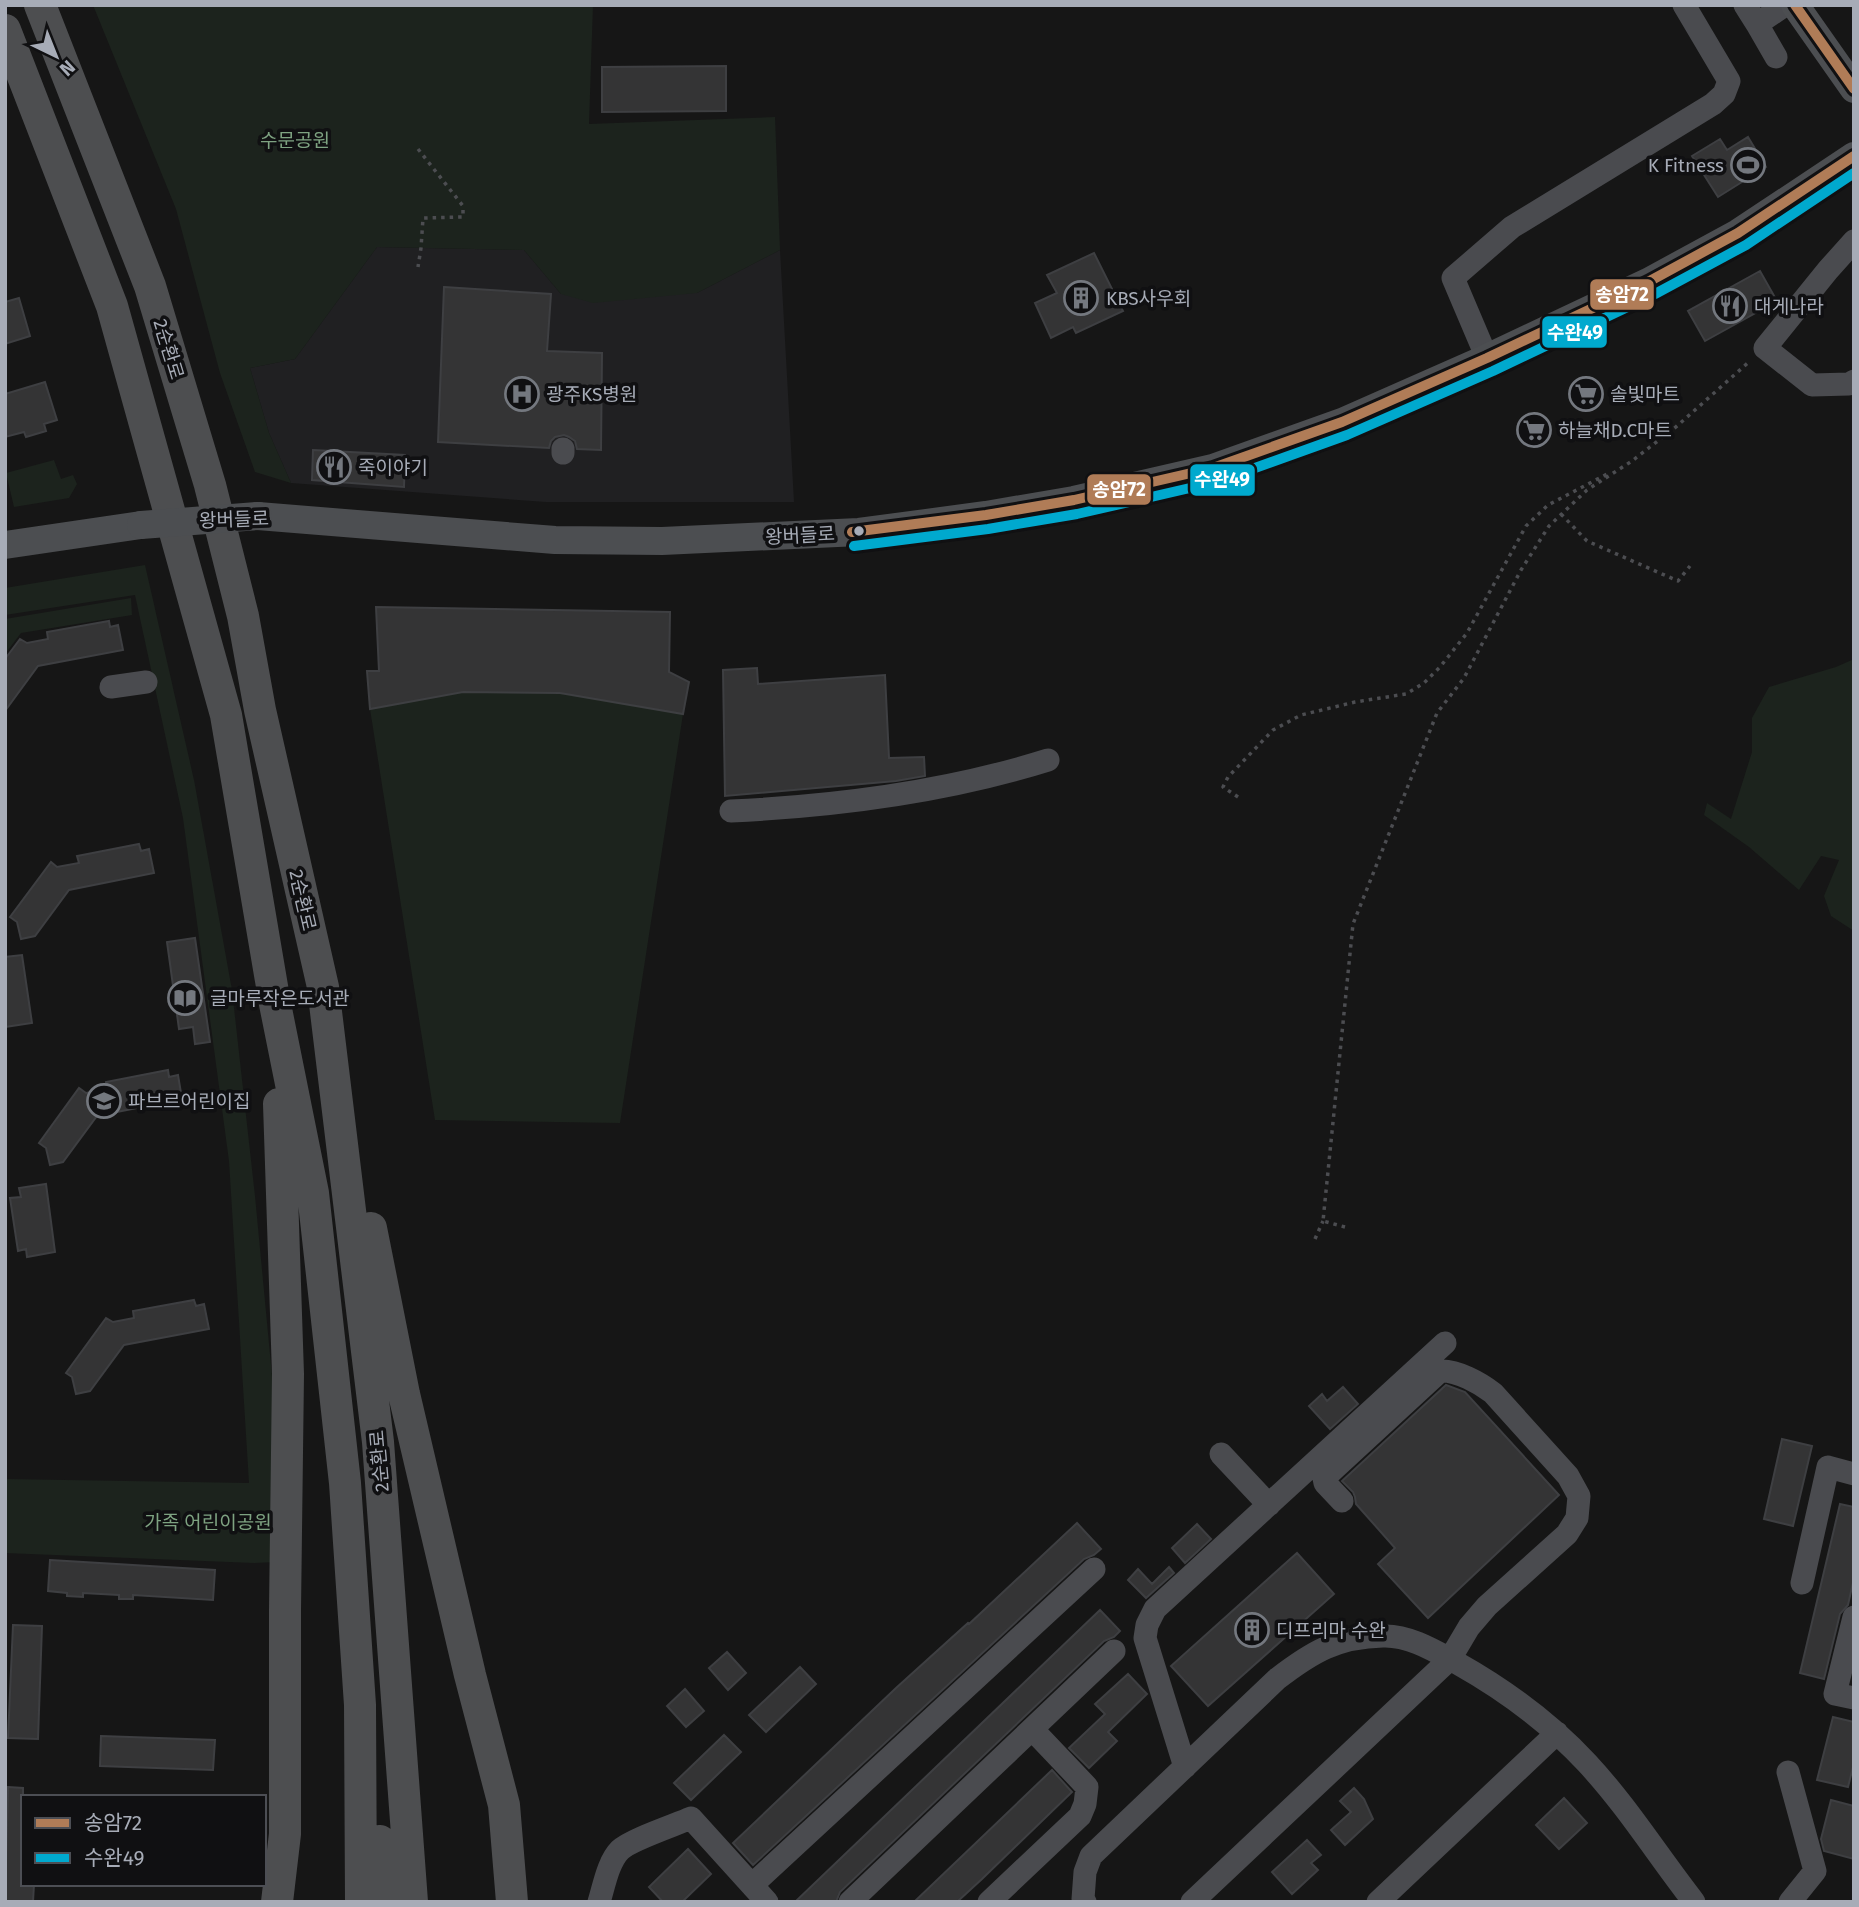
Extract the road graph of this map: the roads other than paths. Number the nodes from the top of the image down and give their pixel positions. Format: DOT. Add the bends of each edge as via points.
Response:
graph roads {
  1 [pos="40,5"];
  2 [pos="1684,5"];
  3 [pos="1785,5"];
  4 [pos="1795,5"];
  5 [pos="1751,15"];
  6 [pos="5,30"];
  7 [pos="1776,57"];
  8 [pos="1854,89"];
  9 [pos="1854,156"];
  10 [pos="1854,241"];
  11 [pos="1487,358"];
  12 [pos="1854,381"];
  13 [pos="5,545"];
  14 [pos="146,682"];
  15 [pos="111,687"];
  16 [pos="1048,761"];
  17 [pos="732,811"];
  18 [pos="323,986"];
  19 [pos="275,1004"];
  20 [pos="1445,1343"];
  21 [pos="1221,1454"];
  22 [pos="1854,1474"];
  23 [pos="1342,1501"];
  24 [pos="1269,1505"];
  25 [pos="1094,1569"];
  26 [pos="1802,1583"];
  27 [pos="1854,1617"];
  28 [pos="1114,1651"];
  29 [pos="1450,1659"];
  30 [pos="1854,1698"];
  31 [pos="360,1706"];
  32 [pos="1032,1729"];
  33 [pos="1557,1733"];
  34 [pos="1185,1767"];
  35 [pos="1788,1772"];
  36 [pos="760,1893"];
  37 [pos="277,1902"];
  38 [pos="361,1902"];
  39 [pos="385,1902"];
  40 [pos="414,1902"];
  41 [pos="512,1902"];
  42 [pos="599,1902"];
  43 [pos="850,1902"];
  44 [pos="989,1902"];
  45 [pos="1085,1902"];
  46 [pos="1192,1902"];
  47 [pos="1378,1902"];
  48 [pos="1695,1902"];
  49 [pos="1790,1902"];
  1 -- 18 [label="highway, 2순환로" via="149,286 210,485"];
  2 -- 11 [label="street" via="1729,81 1724,94 1512,227 1453,278"];
  3 -- 5 [label="street"];
  4 -- 8 [label="main road"];
  5 -- 7 [label="street"];
  6 -- 19 [label="highway, 2순환로" via="112,306 226,715"];
  9 -- 11 [label="main road, 왕버들로" via="1738,233 1648,282"];
  10 -- 12 [label="street" via="1765,348 1812,385"];
  11 -- 13 [label="main road, 왕버들로, bridge" via="1342,422 1213,468 1074,500 884,529 662,541 555,540 258,516 141,525"];
  14 -- 15 [label="street"];
  16 -- 17 [label="street" via="859,800"];
  18 -- 40 [label="highway, 2순환로" via="378,1442"];
  18 -- 41 [label="highway" via="404,1394 504,1805"];
  19 -- 31 [label="highway, 2순환로" via="313,1193 345,1483"];
  19 -- 37 [label="highway" via="288,1374 285,1834"];
  20 -- 24 [label="street"];
  21 -- 24 [label="street"];
  22 -- 26 [label="street" via="1828,1466"];
  23 -- 29 [label="street" via="1324,1478 1440,1371 1493,1393 1568,1476 1579,1496 1577,1518 1567,1534 1487,1606"];
  24 -- 34 [label="street" via="1155,1609 1147,1625 1145,1638"];
  25 -- 36 [label="street"];
  27 -- 30 [label="street" via="1835,1694"];
  28 -- 32 [label="street"];
  29 -- 33 [label="street" via="1516,1699"];
  29 -- 34 [label="street" via="1412,1641 1385,1635 1331,1644 1277,1679"];
  29 -- 46 [label="street"];
  31 -- 38 [label="highway"];
  31 -- 39 [label="highway" via="372,1749"];
  32 -- 43 [label="street"];
  32 -- 44 [label="street" via="1087,1787 1085,1804 1080,1816"];
  33 -- 47 [label="street"];
  33 -- 48 [label="street" via="1621,1804"];
  34 -- 45 [label="street" via="1091,1856 1085,1872"];
  35 -- 49 [label="street" via="1815,1871"];
  36 -- 42 [label="street" via="691,1818 619,1851"];
}
